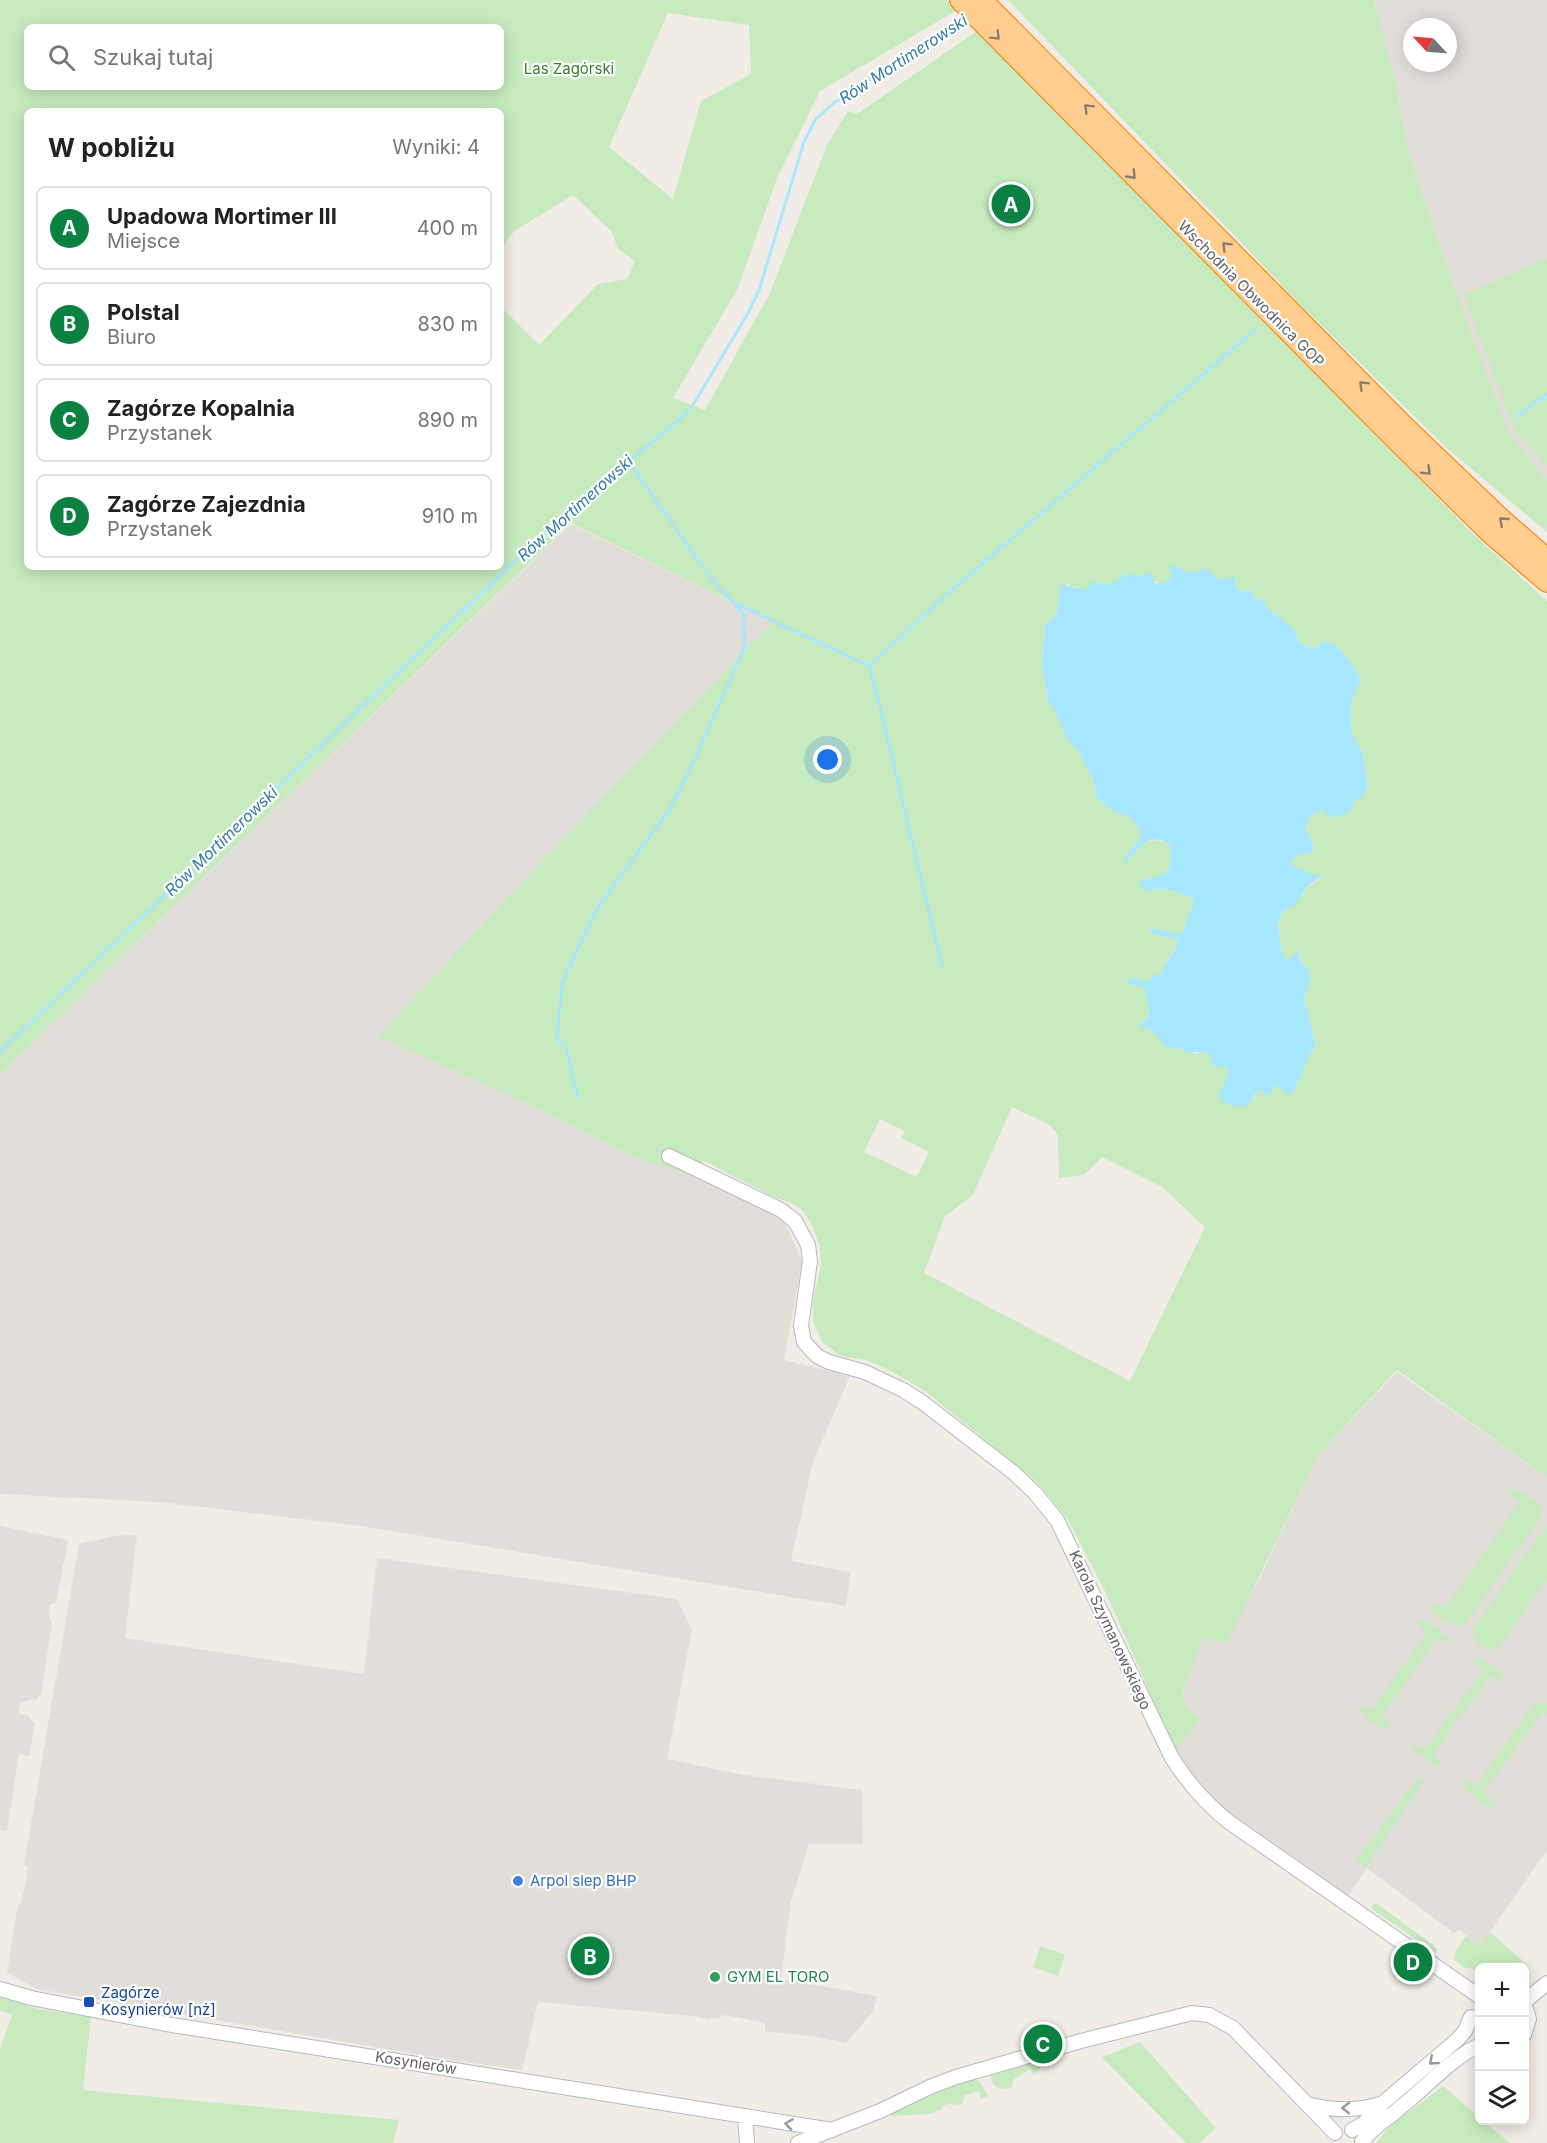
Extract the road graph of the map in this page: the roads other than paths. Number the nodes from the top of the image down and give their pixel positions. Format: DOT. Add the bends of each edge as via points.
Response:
graph roads {
  1 [pos="960,0"];
  2 [pos="982,0"];
  3 [pos="1037,67"];
  4 [pos="1547,559"];
  5 [pos="1547,582"];
  6 [pos="669,1156"];
  7 [pos="1547,1983"];
  8 [pos="0,1989"];
  9 [pos="1475,1995"];
  10 [pos="1529,1999"];
  11 [pos="1475,2005"];
  12 [pos="1471,2017"];
  13 [pos="1475,2033"];
  14 [pos="1475,2047"];
  15 [pos="1385,2102"];
  16 [pos="1307,2103"];
  17 [pos="745,2117"];
  18 [pos="832,2130"];
  19 [pos="1352,2130"];
  20 [pos="1333,2138"];
  21 [pos="1362,2142"];
  22 [pos="747,2143"];
  23 [pos="798,2143"];
  1 -- 3 [label="highway, Wschodnia Obwodnica GOP, one-way"];
  2 -- 3 [label="highway, Wschodnia Obwodnica GOP"];
  4 -- 3 [label="highway, Wschodnia Obwodnica GOP, one-way" via="1404,427"];
  3 -- 5 [label="highway, Wschodnia Obwodnica GOP, one-way" via="1386,430 1489,532"];
  6 -- 9 [label="street, Karola Szymanowskiego" via="781,1210 795,1221 808,1245 810,1261 801,1326 804,1342 817,1356 866,1372 903,1390 1035,1493 1057,1520 1172,1758 1206,1802"];
  7 -- 10 [label="street"];
  8 -- 17 [label="street, Kosynierów" via="166,2024"];
  11 -- 12 [label="street"];
  12 -- 13 [label="street"];
  12 -- 15 [label="street, one-way" via="1458,2039"];
  14 -- 21 [label="street" via="1380,2123"];
  15 -- 16 [label="street, one-way" via="1356,2108"];
  15 -- 19 [label="street"];
  16 -- 18 [label="street" via="1233,2028 1209,2015 1192,2013 956,2077"];
  16 -- 20 [label="street"];
  18 -- 17 [label="street, Kosynierów, one-way"];
  17 -- 22 [label="street"];
  18 -- 23 [label="street"];
  19 -- 20 [label="street" via="1345,2128"];
  19 -- 21 [label="street"];
}
